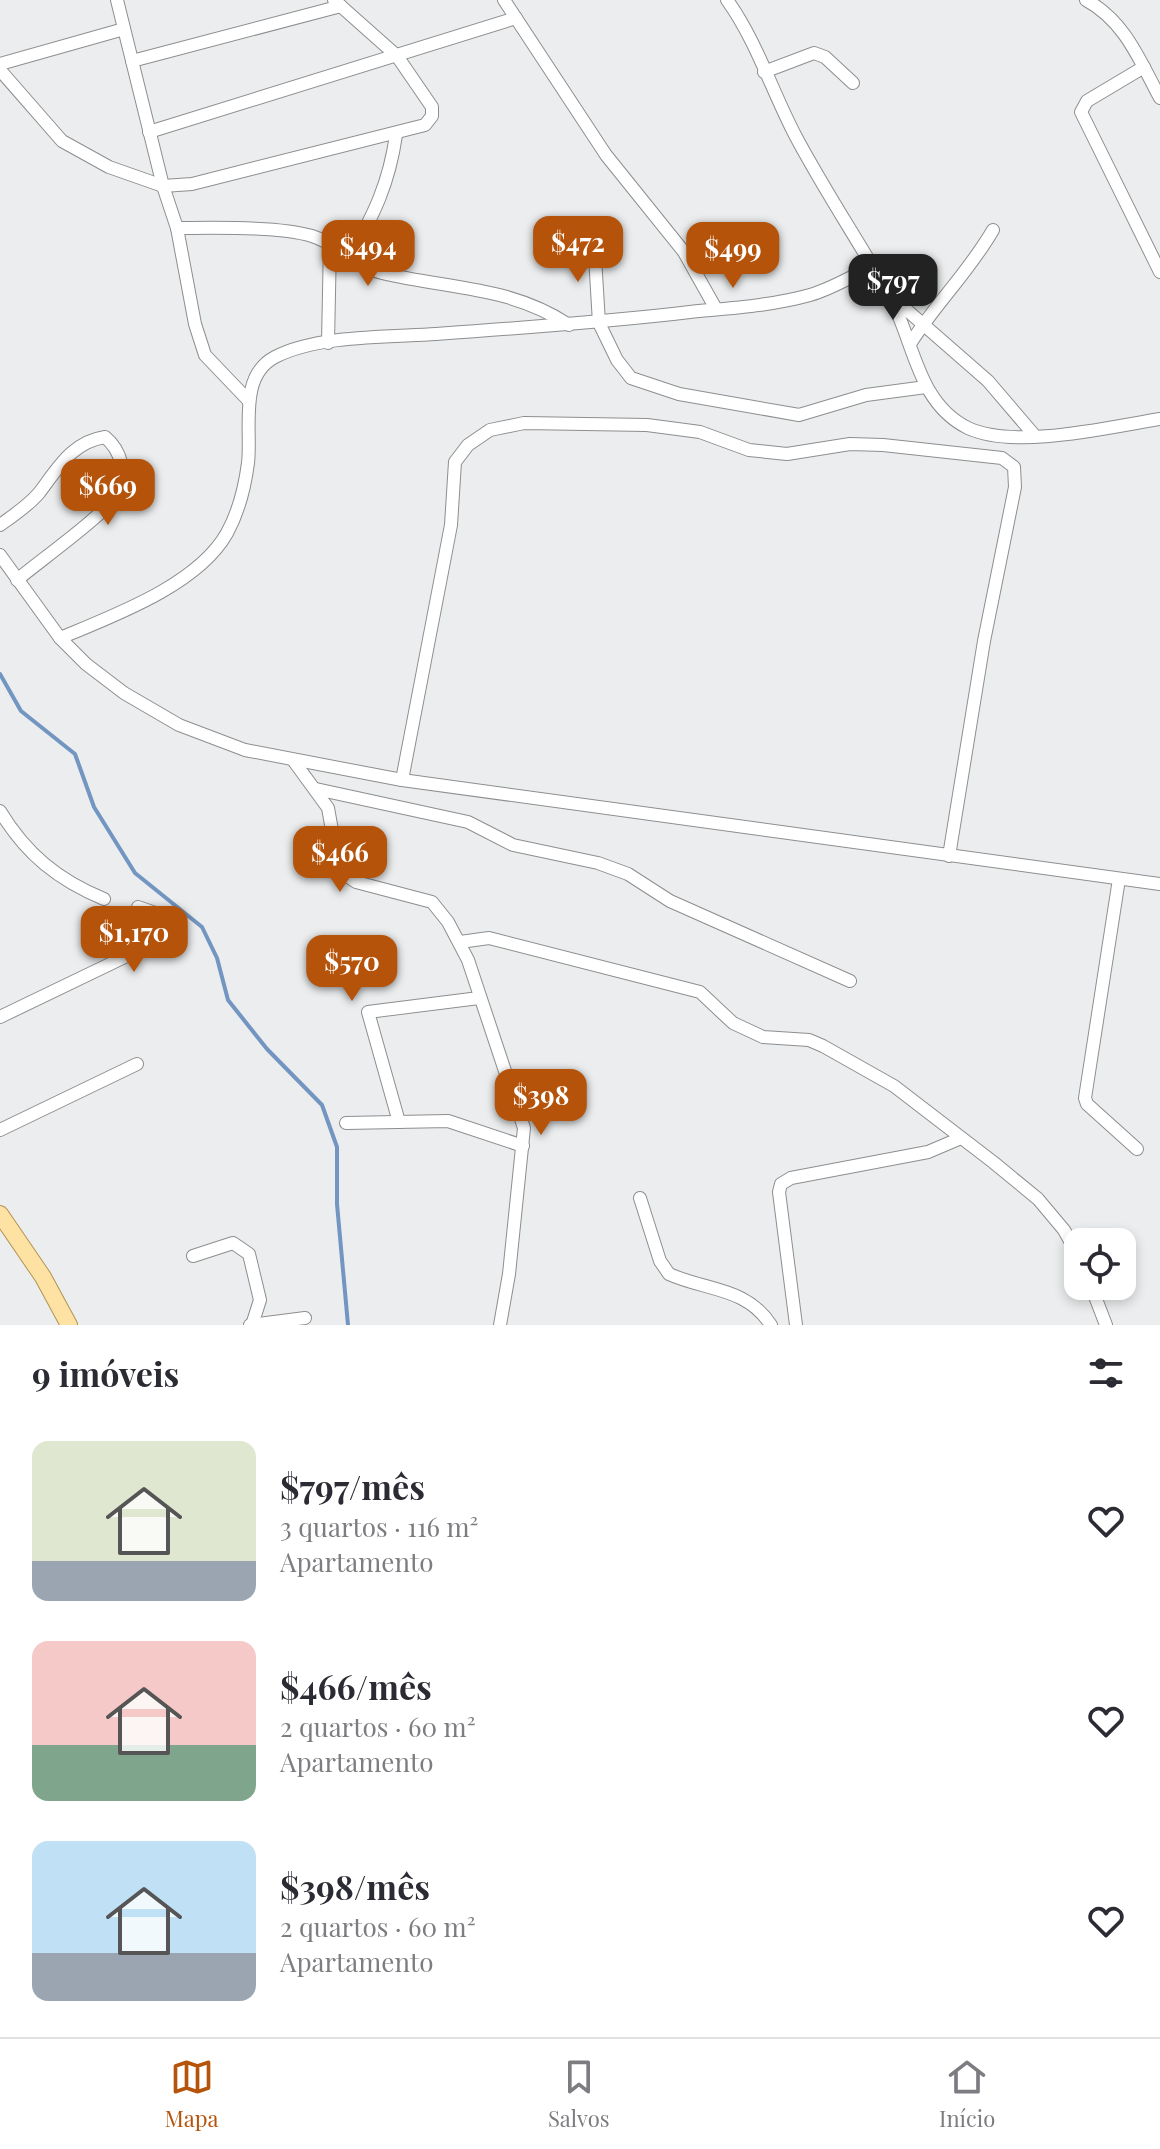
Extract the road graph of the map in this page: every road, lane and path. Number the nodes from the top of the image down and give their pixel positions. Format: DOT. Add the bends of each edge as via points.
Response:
graph roads {
  1 [pos="117,0"];
  2 [pos="504,0"];
  3 [pos="727,0"];
  4 [pos="1086,0"];
  5 [pos="337,3"];
  6 [pos="516,18"];
  7 [pos="124,29"];
  8 [pos="397,56"];
  9 [pos="132,61"];
  10 [pos="0,67"];
  11 [pos="1144,67"];
  12 [pos="764,72"];
  13 [pos="853,83"];
  14 [pos="1160,98"];
  15 [pos="149,132"];
  16 [pos="396,135"];
  17 [pos="163,186"];
  18 [pos="177,228"];
  19 [pos="993,230"];
  20 [pos="580,235"];
  21 [pos="330,243"];
  22 [pos="350,257"];
  23 [pos="871,267"];
  24 [pos="1160,272"];
  25 [pos="888,293"];
  26 [pos="716,309"];
  27 [pos="599,323"];
  28 [pos="922,324"];
  29 [pos="569,325"];
  30 [pos="328,343"];
  31 [pos="910,344"];
  32 [pos="926,387"];
  33 [pos="249,401"];
  34 [pos="1160,419"];
  35 [pos="1035,436"];
  36 [pos="0,525"];
  37 [pos="0,555"];
  38 [pos="17,580"];
  39 [pos="60,638"];
  40 [pos="293,760"];
  41 [pos="402,780"];
  42 [pos="316,789"];
  43 [pos="0,811"];
  44 [pos="949,856"];
  45 [pos="1119,879"];
  46 [pos="1160,884"];
  47 [pos="104,899"];
  48 [pos="138,907"];
  49 [pos="460,942"];
  50 [pos="850,981"];
  51 [pos="479,998"];
  52 [pos="0,1017"];
  53 [pos="137,1064"];
  54 [pos="399,1122"];
  55 [pos="346,1123"];
  56 [pos="0,1130"];
  57 [pos="961,1138"];
  58 [pos="523,1146"];
  59 [pos="1137,1149"];
  60 [pos="640,1198"];
  61 [pos="0,1214"];
  62 [pos="1064,1230"];
  63 [pos="193,1256"];
  64 [pos="1096,1300"];
  65 [pos="305,1318"];
  66 [pos="69,1325"];
  67 [pos="251,1325"];
  68 [pos="500,1325"];
  69 [pos="771,1325"];
  70 [pos="796,1325"];
  71 [pos="1106,1325"];
  1 -- 7 [label="street"];
  2 -- 6 [label="street"];
  3 -- 12 [label="street"];
  4 -- 11 [label="street" via="1124,32"];
  5 -- 8 [label="street"];
  5 -- 9 [label="street"];
  6 -- 8 [label="street"];
  6 -- 26 [label="street" via="606,155 684,252"];
  7 -- 9 [label="street"];
  7 -- 10 [label="street"];
  8 -- 15 [label="street"];
  8 -- 16 [label="street" via="432,107 432,116 425,125"];
  9 -- 15 [label="street"];
  10 -- 17 [label="street" via="62,141 109,167"];
  11 -- 14 [label="street"];
  11 -- 24 [label="street" via="1087,101 1081,112"];
  12 -- 13 [label="street" via="814,53"];
  12 -- 23 [label="street"];
  15 -- 17 [label="street"];
  16 -- 17 [label="street" via="192,184"];
  16 -- 22 [label="street" via="379,206"];
  17 -- 18 [label="street"];
  18 -- 21 [label="street" via="308,235"];
  18 -- 33 [label="street" via="205,355"];
  19 -- 28 [label="street" via="967,273"];
  20 -- 27 [label="street" via="595,257"];
  21 -- 22 [label="street"];
  21 -- 30 [label="street"];
  22 -- 29 [label="street" via="370,270 528,302"];
  23 -- 25 [label="street"];
  23 -- 26 [label="street" via="813,294"];
  25 -- 28 [label="street"];
  25 -- 31 [label="street"];
  26 -- 27 [label="street"];
  27 -- 29 [label="street"];
  27 -- 32 [label="street" via="631,378 679,394 799,415 866,395"];
  28 -- 31 [label="street"];
  28 -- 35 [label="street" via="988,381"];
  29 -- 30 [label="street"];
  30 -- 33 [label="street" via="273,358 257,374"];
  31 -- 32 [label="street"];
  32 -- 35 [label="street" via="937,404 970,429"];
  33 -- 39 [label="street" via="248,464 227,534 206,559 170,586"];
  34 -- 35 [label="street"];
  36 -- 38 [label="street" via="27,506 56,468 88,440 105,437 114,444 123,469 116,497"];
  37 -- 38 [label="street"];
  38 -- 39 [label="street"];
  39 -- 40 [label="street" via="124,693 179,725 245,750"];
  40 -- 41 [label="street"];
  40 -- 42 [label="street"];
  41 -- 44 [label="street"];
  41 -- 44 [label="street" via="451,525 455,462 490,430 524,423 647,425 787,454 850,444 946,450 1002,458 1014,467 1015,487"];
  42 -- 49 [label="street" via="328,808 333,859 341,872 356,882 432,902"];
  42 -- 50 [label="street" via="468,822 513,845 598,863"];
  43 -- 47 [label="street" via="51,871"];
  44 -- 45 [label="street"];
  45 -- 46 [label="street"];
  45 -- 59 [label="street" via="1085,1098"];
  48 -- 52 [label="street" via="167,917 171,930 166,937"];
  49 -- 51 [label="street"];
  49 -- 57 [label="street" via="489,938 700,992 733,1023 763,1037 809,1040 894,1086"];
  51 -- 54 [label="street" via="368,1012"];
  51 -- 58 [label="street" via="519,1111"];
  53 -- 56 [label="street"];
  54 -- 55 [label="street"];
  54 -- 58 [label="street" via="448,1121"];
  57 -- 62 [label="street" via="1038,1199"];
  57 -- 70 [label="street" via="928,1152 781,1184"];
  58 -- 68 [label="street"];
  60 -- 69 [label="street" via="669,1274 741,1295"];
  61 -- 66 [label="main road"];
  63 -- 67 [label="street" via="233,1243 249,1254 260,1300"];
  64 -- 71 [label="street"];
  65 -- 67 [label="street"];
}
